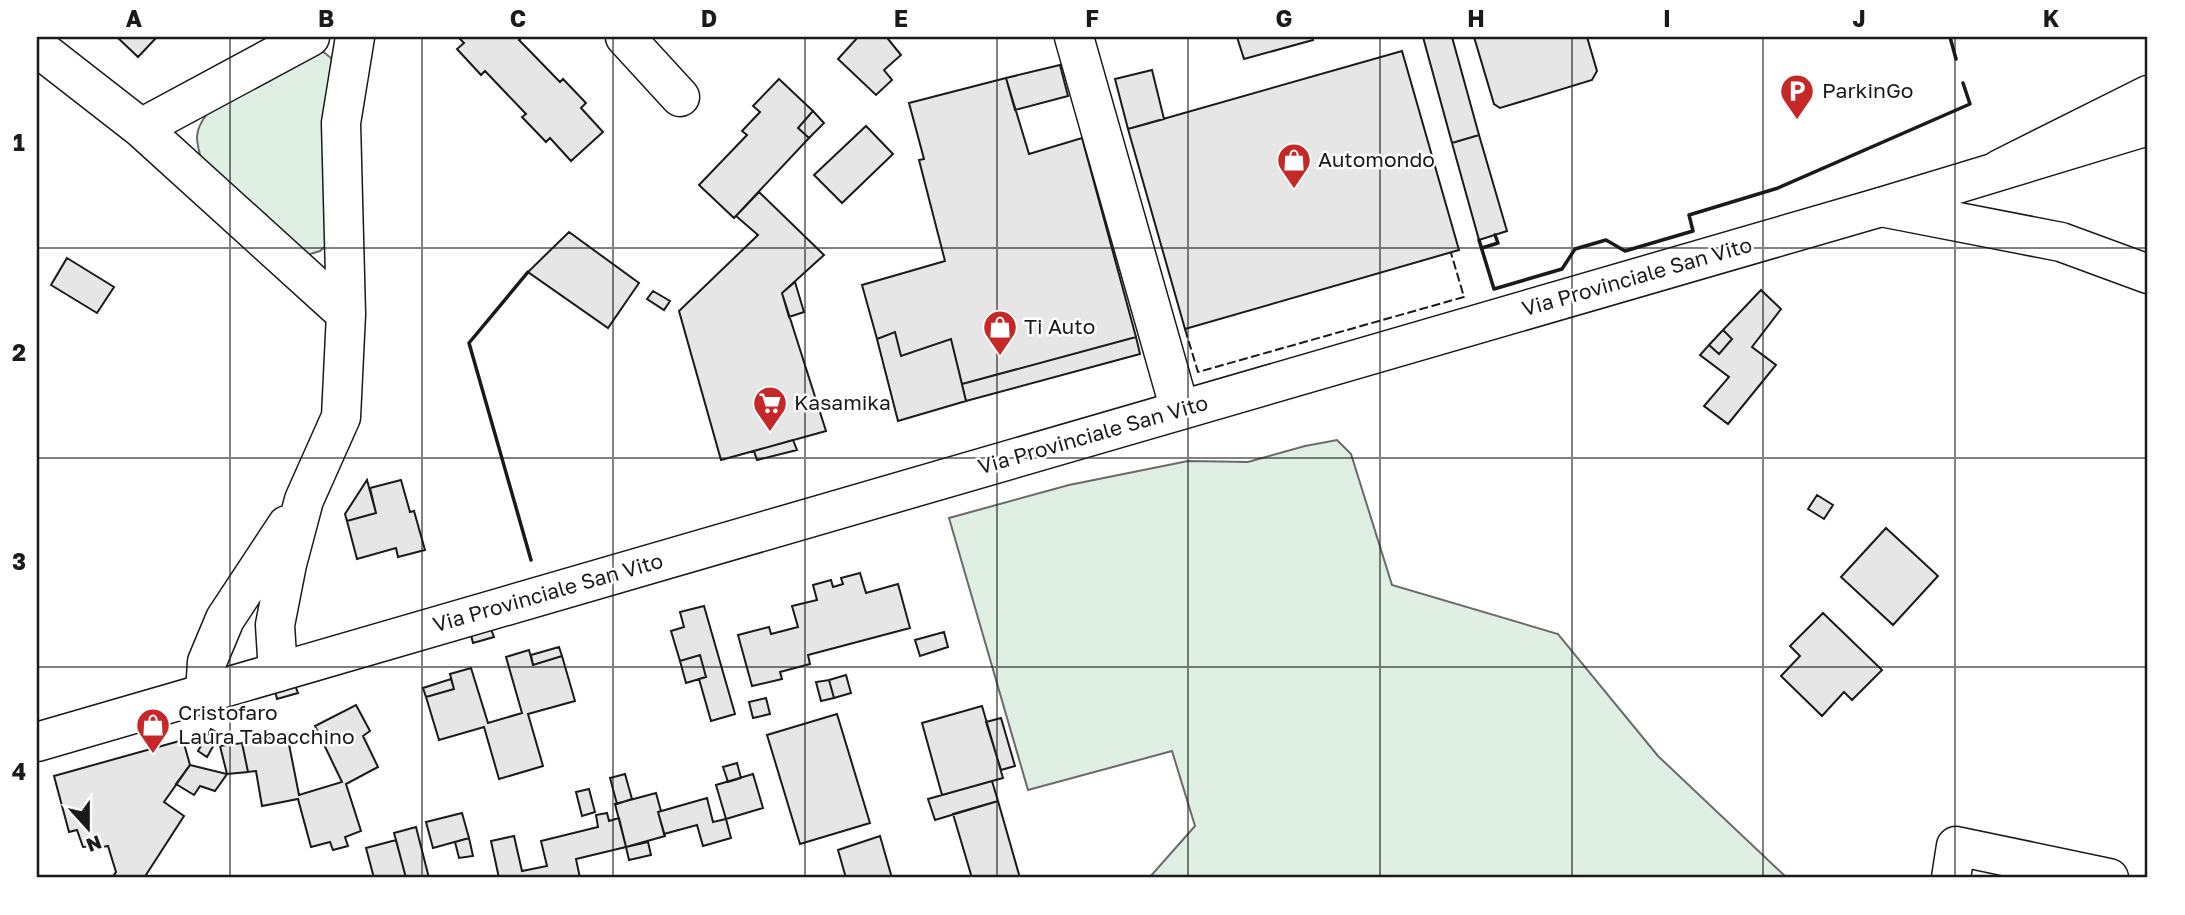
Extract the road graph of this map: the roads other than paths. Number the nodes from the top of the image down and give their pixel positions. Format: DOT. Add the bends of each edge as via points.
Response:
graph roads {
  1 [pos="310,37"];
  2 [pos="355,37"];
  3 [pos="625,37"];
  4 [pos="1074,37"];
  5 [pos="37,47"];
  6 [pos="2148,95"];
  7 [pos="681,97"];
  8 [pos="2148,126"];
  9 [pos="141,128"];
  10 [pos="2000,169"];
  11 [pos="1881,207"];
  12 [pos="2148,274"];
  13 [pos="346,314"];
  14 [pos="1180,410"];
  15 [pos="304,500"];
  16 [pos="278,672"];
  17 [pos="205,693"];
  18 [pos="37,741"];
  19 [pos="1951,878"];
  20 [pos="2109,878"];
  1 -- 9 [label="main road"];
  2 -- 13 [label="main road" via="341,122"];
  3 -- 7 [label="main road"];
  4 -- 14 [label="main road"];
  5 -- 9 [label="main road"];
  6 -- 10 [label="main road"];
  8 -- 10 [label="main road, Via Provinciale San Vito"];
  9 -- 13 [label="main road"];
  10 -- 11 [label="main road, Via Provinciale San Vito"];
  11 -- 12 [label="main road" via="2061,242"];
  11 -- 14 [label="main road, Via Provinciale San Vito"];
  13 -- 15 [label="main road" via="341,417"];
  14 -- 16 [label="main road, Via Provinciale San Vito"];
  15 -- 16 [label="main road" via="275,625"];
  15 -- 17 [label="main road" via="225,619 208,662"];
  16 -- 17 [label="main road, Via Provinciale San Vito"];
  17 -- 18 [label="main road, Via Provinciale San Vito"];
  19 -- 20 [label="main road" via="1956,846"];
}
